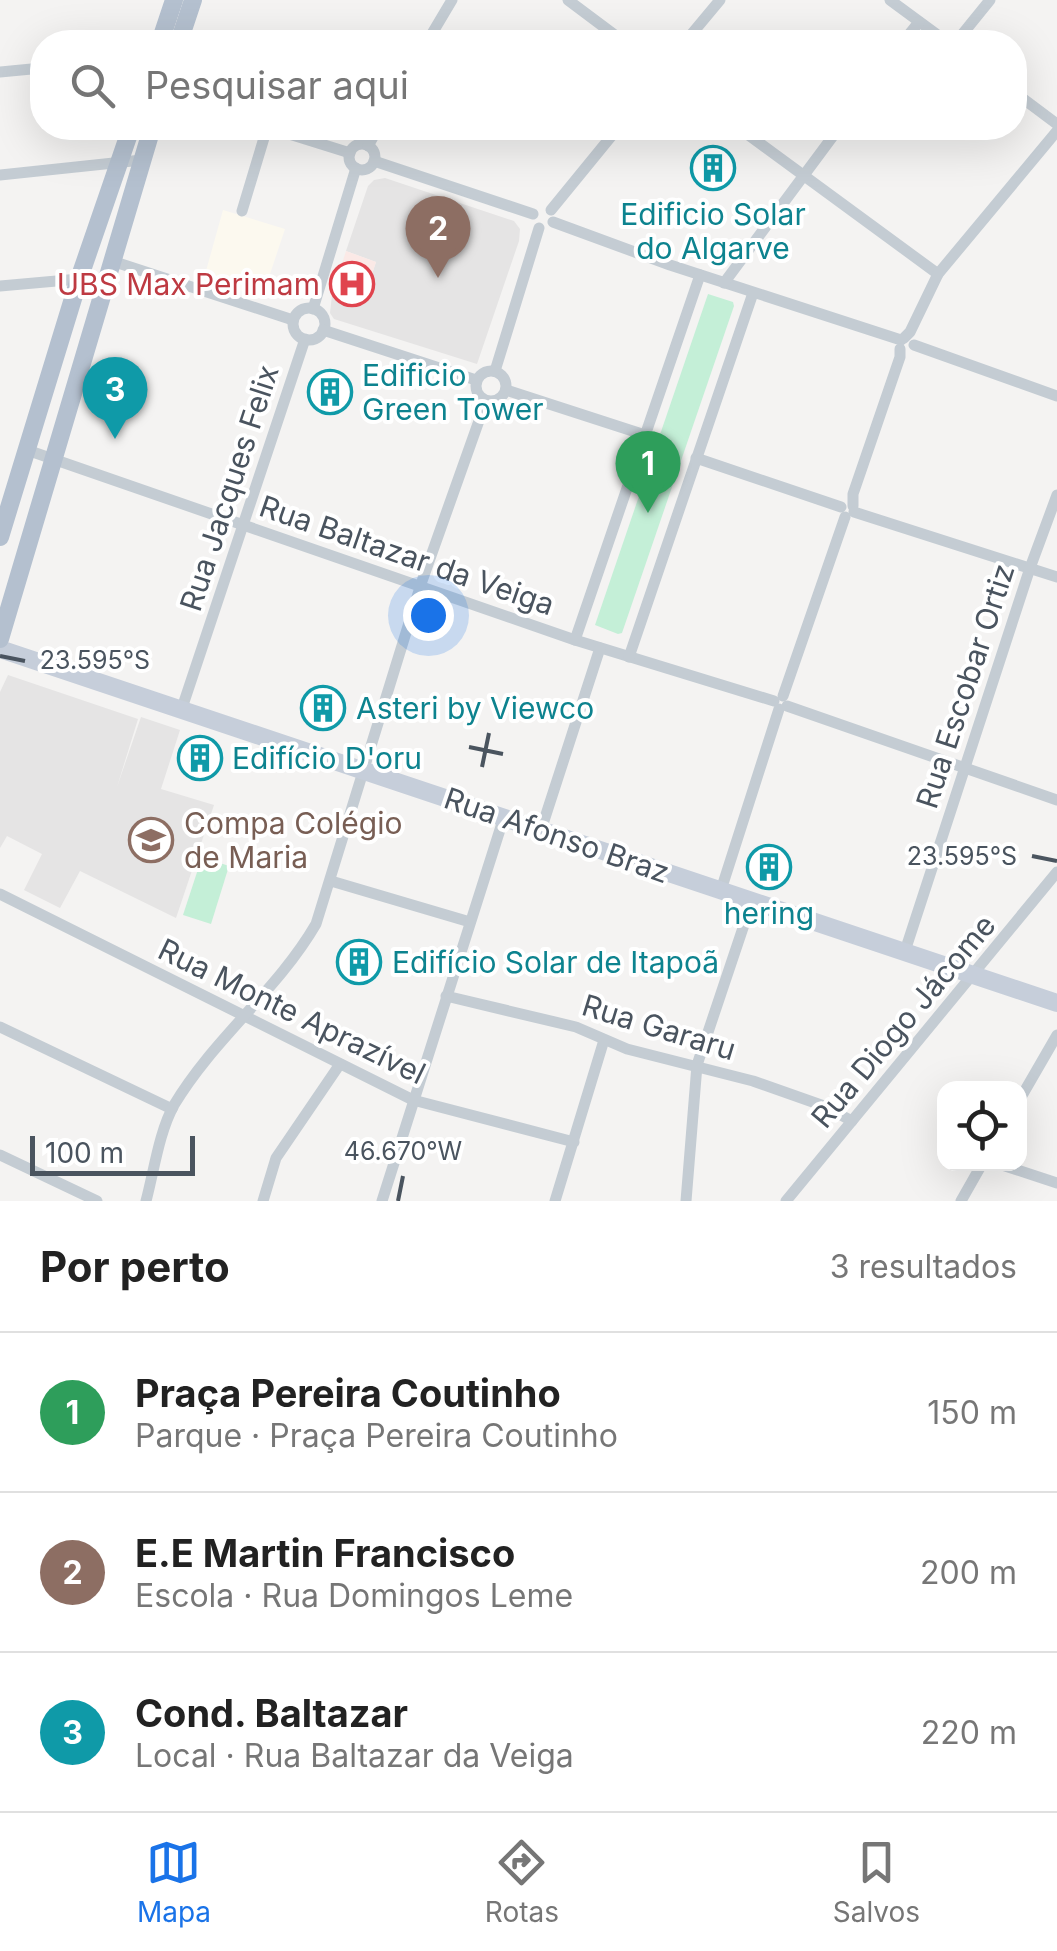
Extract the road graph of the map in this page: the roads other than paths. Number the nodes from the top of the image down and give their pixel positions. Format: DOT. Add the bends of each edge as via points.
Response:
graph roads {
  1 [pos="174,0"];
  2 [pos="193,0"];
  3 [pos="452,0"];
  4 [pos="568,0"];
  5 [pos="720,0"];
  6 [pos="890,0"];
  7 [pos="990,0"];
  8 [pos="919,22"];
  9 [pos="164,30"];
  10 [pos="183,30"];
  11 [pos="434,30"];
  12 [pos="608,30"];
  13 [pos="696,30"];
  14 [pos="913,30"];
  15 [pos="930,30"];
  16 [pos="966,30"];
  17 [pos="30,69"];
  18 [pos="0,72"];
  19 [pos="1027,102"];
  20 [pos="1057,124"];
  21 [pos="1057,132"];
  22 [pos="127,140"];
  23 [pos="148,140"];
  24 [pos="264,140"];
  25 [pos="307,140"];
  26 [pos="371,140"];
  27 [pos="609,140"];
  28 [pos="755,140"];
  29 [pos="830,140"];
  30 [pos="368,146"];
  31 [pos="350,153"];
  32 [pos="142,160"];
  33 [pos="374,161"];
  34 [pos="118,164"];
  35 [pos="356,168"];
  36 [pos="0,175"];
  37 [pos="803,175"];
  38 [pos="242,212"];
  39 [pos="533,214"];
  40 [pos="552,216"];
  41 [pos="540,228"];
  42 [pos="112,261"];
  43 [pos="938,274"];
  44 [pos="700,275"];
  45 [pos="80,279"];
  46 [pos="724,283"];
  47 [pos="0,286"];
  48 [pos="753,293"];
  49 [pos="313,309"];
  50 [pos="294,320"];
  51 [pos="323,330"];
  52 [pos="304,339"];
  53 [pos="906,344"];
  54 [pos="496,371"];
  55 [pos="476,380"];
  56 [pos="506,390"];
  57 [pos="1057,396"];
  58 [pos="486,401"];
  59 [pos="645,435"];
  60 [pos="26,450"];
  61 [pos="696,458"];
  62 [pos="54,460"];
  63 [pos="1057,495"];
  64 [pos="849,507"];
  65 [pos="244,526"];
  66 [pos="0,534"];
  67 [pos="1030,568"];
  68 [pos="1057,577"];
  69 [pos="421,584"];
  70 [pos="0,639"];
  71 [pos="575,640"];
  72 [pos="600,648"];
  73 [pos="0,649"];
  74 [pos="629,657"];
  75 [pos="781,703"];
  76 [pos="182,708"];
  77 [pos="964,767"];
  78 [pos="366,771"];
  79 [pos="1057,800"];
  80 [pos="504,818"];
  81 [pos="541,830"];
  82 [pos="1057,872"];
  83 [pos="331,882"];
  84 [pos="722,890"];
  85 [pos="0,894"];
  86 [pos="752,901"];
  87 [pos="470,922"];
  88 [pos="905,951"];
  89 [pos="975,975"];
  90 [pos="446,996"];
  91 [pos="1057,1004"];
  92 [pos="245,1018"];
  93 [pos="0,1028"];
  94 [pos="1057,1035"];
  95 [pos="604,1040"];
  96 [pos="340,1064"];
  97 [pos="698,1065"];
  98 [pos="1027,1087"];
  99 [pos="414,1100"];
  100 [pos="172,1109"];
  101 [pos="852,1121"];
  102 [pos="574,1142"];
  103 [pos="0,1155"];
  104 [pos="978,1171"];
  105 [pos="1019,1171"];
  106 [pos="1057,1184"];
  107 [pos="97,1201"];
  108 [pos="146,1201"];
  109 [pos="263,1201"];
  110 [pos="382,1201"];
  111 [pos="556,1201"];
  112 [pos="686,1201"];
  113 [pos="786,1201"];
  114 [pos="961,1201"];
  1 -- 9 [label="main road"];
  2 -- 10 [label="main road"];
  3 -- 11 [label="street"];
  4 -- 12 [label="street"];
  5 -- 13 [label="street"];
  6 -- 8 [label="street"];
  7 -- 16 [label="street"];
  8 -- 14 [label="street"];
  8 -- 15 [label="street"];
  17 -- 18 [label="street"];
  19 -- 20 [label="street"];
  21 -- 43 [label="street"];
  22 -- 34 [label="main road"];
  23 -- 32 [label="main road"];
  24 -- 38 [label="street"];
  25 -- 31 [label="street"];
  26 -- 30 [label="street"];
  27 -- 40 [label="street"];
  28 -- 37 [label="street"];
  29 -- 37 [label="street"];
  30 -- 31 [label="street"];
  30 -- 33 [label="street"];
  31 -- 35 [label="street"];
  32 -- 34 [label="street"];
  32 -- 42 [label="main road"];
  33 -- 35 [label="street"];
  33 -- 39 [label="street"];
  34 -- 36 [label="street"];
  34 -- 45 [label="main road"];
  35 -- 49 [label="street"];
  37 -- 43 [label="street"];
  37 -- 46 [label="street"];
  39 -- 40 [label="street" via="539,208"];
  39 -- 41 [label="street"];
  40 -- 41 [label="street" via="548,228"];
  40 -- 44 [label="street"];
  41 -- 54 [label="street"];
  42 -- 50 [label="street"];
  42 -- 62 [label="main road"];
  43 -- 53 [label="street"];
  44 -- 46 [label="street"];
  44 -- 59 [label="street"];
  45 -- 47 [label="street"];
  45 -- 60 [label="main road"];
  46 -- 48 [label="street"];
  48 -- 53 [label="street"];
  48 -- 61 [label="street"];
  49 -- 50 [label="street"];
  49 -- 51 [label="street" via="322,315"];
  50 -- 52 [label="street"];
  51 -- 52 [label="street"];
  51 -- 55 [label="street"];
  52 -- 65 [label="street, Rua Jacques Felix"];
  53 -- 57 [label="street"];
  53 -- 64 [label="street"];
  54 -- 55 [label="street"];
  54 -- 56 [label="street"];
  55 -- 58 [label="street"];
  56 -- 58 [label="street"];
  56 -- 59 [label="street"];
  58 -- 69 [label="street"];
  59 -- 71 [label="street"];
  60 -- 62 [label="street, Rua Baltazar da Veiga"];
  60 -- 66 [label="main road"];
  61 -- 64 [label="street"];
  61 -- 74 [label="street"];
  62 -- 65 [label="street, Rua Baltazar da Veiga"];
  62 -- 70 [label="main road"];
  63 -- 67 [label="street, Rua Escobar Ortiz"];
  64 -- 67 [label="street"];
  64 -- 75 [label="street"];
  65 -- 69 [label="street, Rua Baltazar da Veiga"];
  65 -- 76 [label="street, Rua Jacques Felix"];
  67 -- 68 [label="street"];
  67 -- 77 [label="street, Rua Escobar Ortiz"];
  69 -- 71 [label="street, Rua Baltazar da Veiga"];
  69 -- 78 [label="street"];
  71 -- 72 [label="street, Rua Baltazar da Veiga"];
  72 -- 74 [label="street, Rua Baltazar da Veiga"];
  72 -- 81 [label="street"];
  73 -- 76 [label="street, Rua Afonso Braz"];
  74 -- 75 [label="street, Rua Baltazar da Veiga"];
  75 -- 77 [label="street, Rua Baltazar da Veiga"];
  75 -- 84 [label="street"];
  76 -- 78 [label="street, Rua Afonso Braz"];
  77 -- 79 [label="street, Rua Baltazar da Veiga"];
  77 -- 88 [label="street, Rua Escobar Ortiz"];
  78 -- 80 [label="street, Rua Afonso Braz"];
  78 -- 83 [label="street"];
  80 -- 81 [label="street, Rua Afonso Braz"];
  80 -- 87 [label="street"];
  81 -- 84 [label="street, Rua Afonso Braz"];
  82 -- 89 [label="street, Rua Diogo Jácome"];
  83 -- 87 [label="street"];
  83 -- 92 [label="street" via="303,947"];
  84 -- 86 [label="street, Rua Afonso Braz"];
  85 -- 92 [label="street, Rua Monte Aprazível"];
  86 -- 88 [label="street, Rua Afonso Braz"];
  86 -- 97 [label="street"];
  87 -- 90 [label="street"];
  88 -- 89 [label="street, Rua Afonso Braz"];
  89 -- 91 [label="street, Rua Afonso Braz"];
  89 -- 101 [label="street, Rua Diogo Jácome"];
  90 -- 95 [label="street, Rua Gararu" via="576,1027"];
  90 -- 99 [label="street"];
  92 -- 96 [label="street, Rua Monte Aprazível"];
  92 -- 100 [label="street"];
  93 -- 100 [label="street"];
  94 -- 98 [label="street"];
  95 -- 97 [label="street, Rua Gararu"];
  95 -- 102 [label="street"];
  96 -- 99 [label="street, Rua Monte Aprazível"];
  96 -- 109 [label="street" via="276,1158"];
  97 -- 101 [label="street, Rua Gararu"];
  97 -- 112 [label="street"];
  99 -- 102 [label="street, Rua Monte Aprazível"];
  99 -- 110 [label="street"];
  100 -- 108 [label="street"];
  101 -- 113 [label="street, Rua Diogo Jácome"];
  102 -- 111 [label="street"];
  103 -- 107 [label="street"];
  104 -- 114 [label="street"];
  105 -- 106 [label="street"];
}
